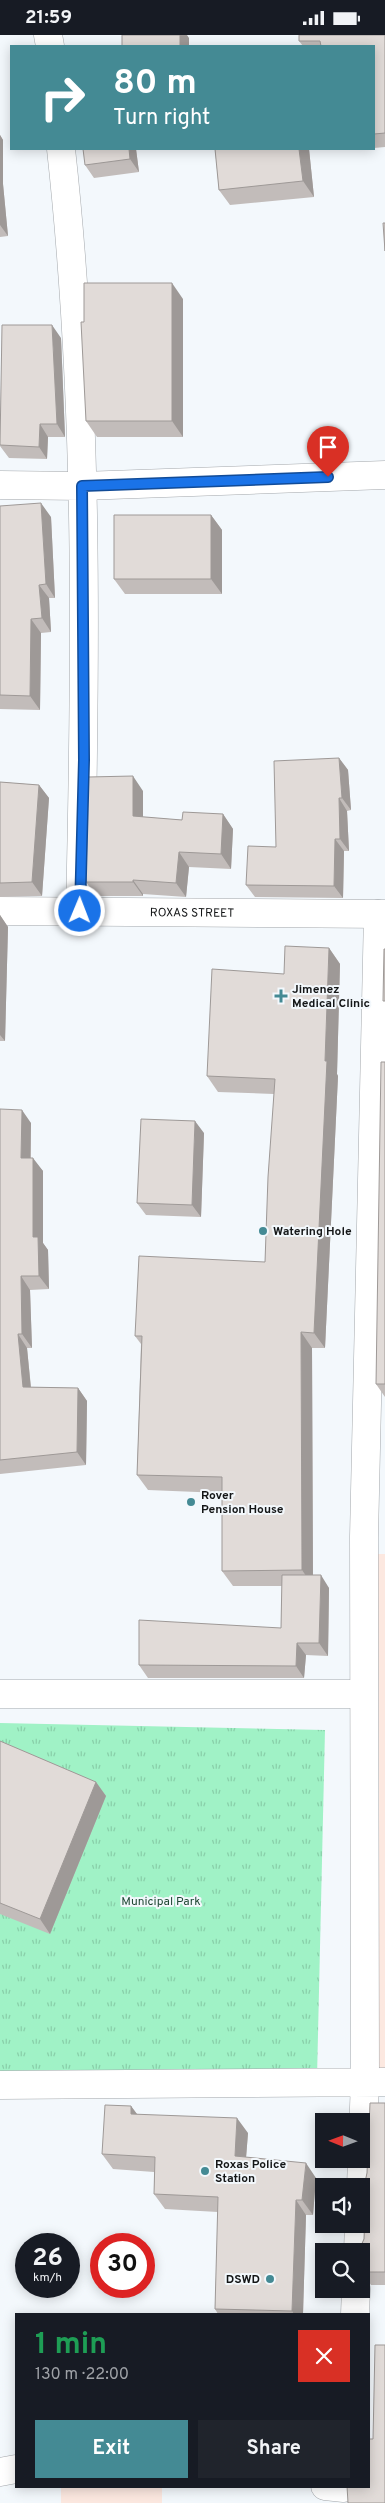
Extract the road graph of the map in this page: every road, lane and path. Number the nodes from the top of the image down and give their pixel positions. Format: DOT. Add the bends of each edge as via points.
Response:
graph roads {
  1 [pos="61,150"];
  2 [pos="385,475"];
  3 [pos="0,485"];
  4 [pos="82,486"];
  5 [pos="0,911"];
  6 [pos="80,911"];
  7 [pos="381,914"];
  8 [pos="374,1536"];
  9 [pos="362,1693"];
  10 [pos="0,1694"];
  11 [pos="375,2081"];
  12 [pos="0,2085"];
  13 [pos="362,2178"];
  14 [pos="356,2298"];
  15 [pos="355,2313"];
  16 [pos="15,2469"];
  17 [pos="0,2473"];
  1 -- 4 [label="street" via="72,249"];
  2 -- 4 [label="street"];
  3 -- 4 [label="street"];
  4 -- 6 [label="street" via="84,760"];
  5 -- 6 [label="street, ROXAS STREET"];
  6 -- 7 [label="street, ROXAS STREET"];
  7 -- 8 [label="street"];
  8 -- 9 [label="street"];
  9 -- 10 [label="street"];
  9 -- 11 [label="street"];
  11 -- 12 [label="street"];
  11 -- 13 [label="street"];
  14 -- 15 [label="street"];
  16 -- 17 [label="street"];
}
